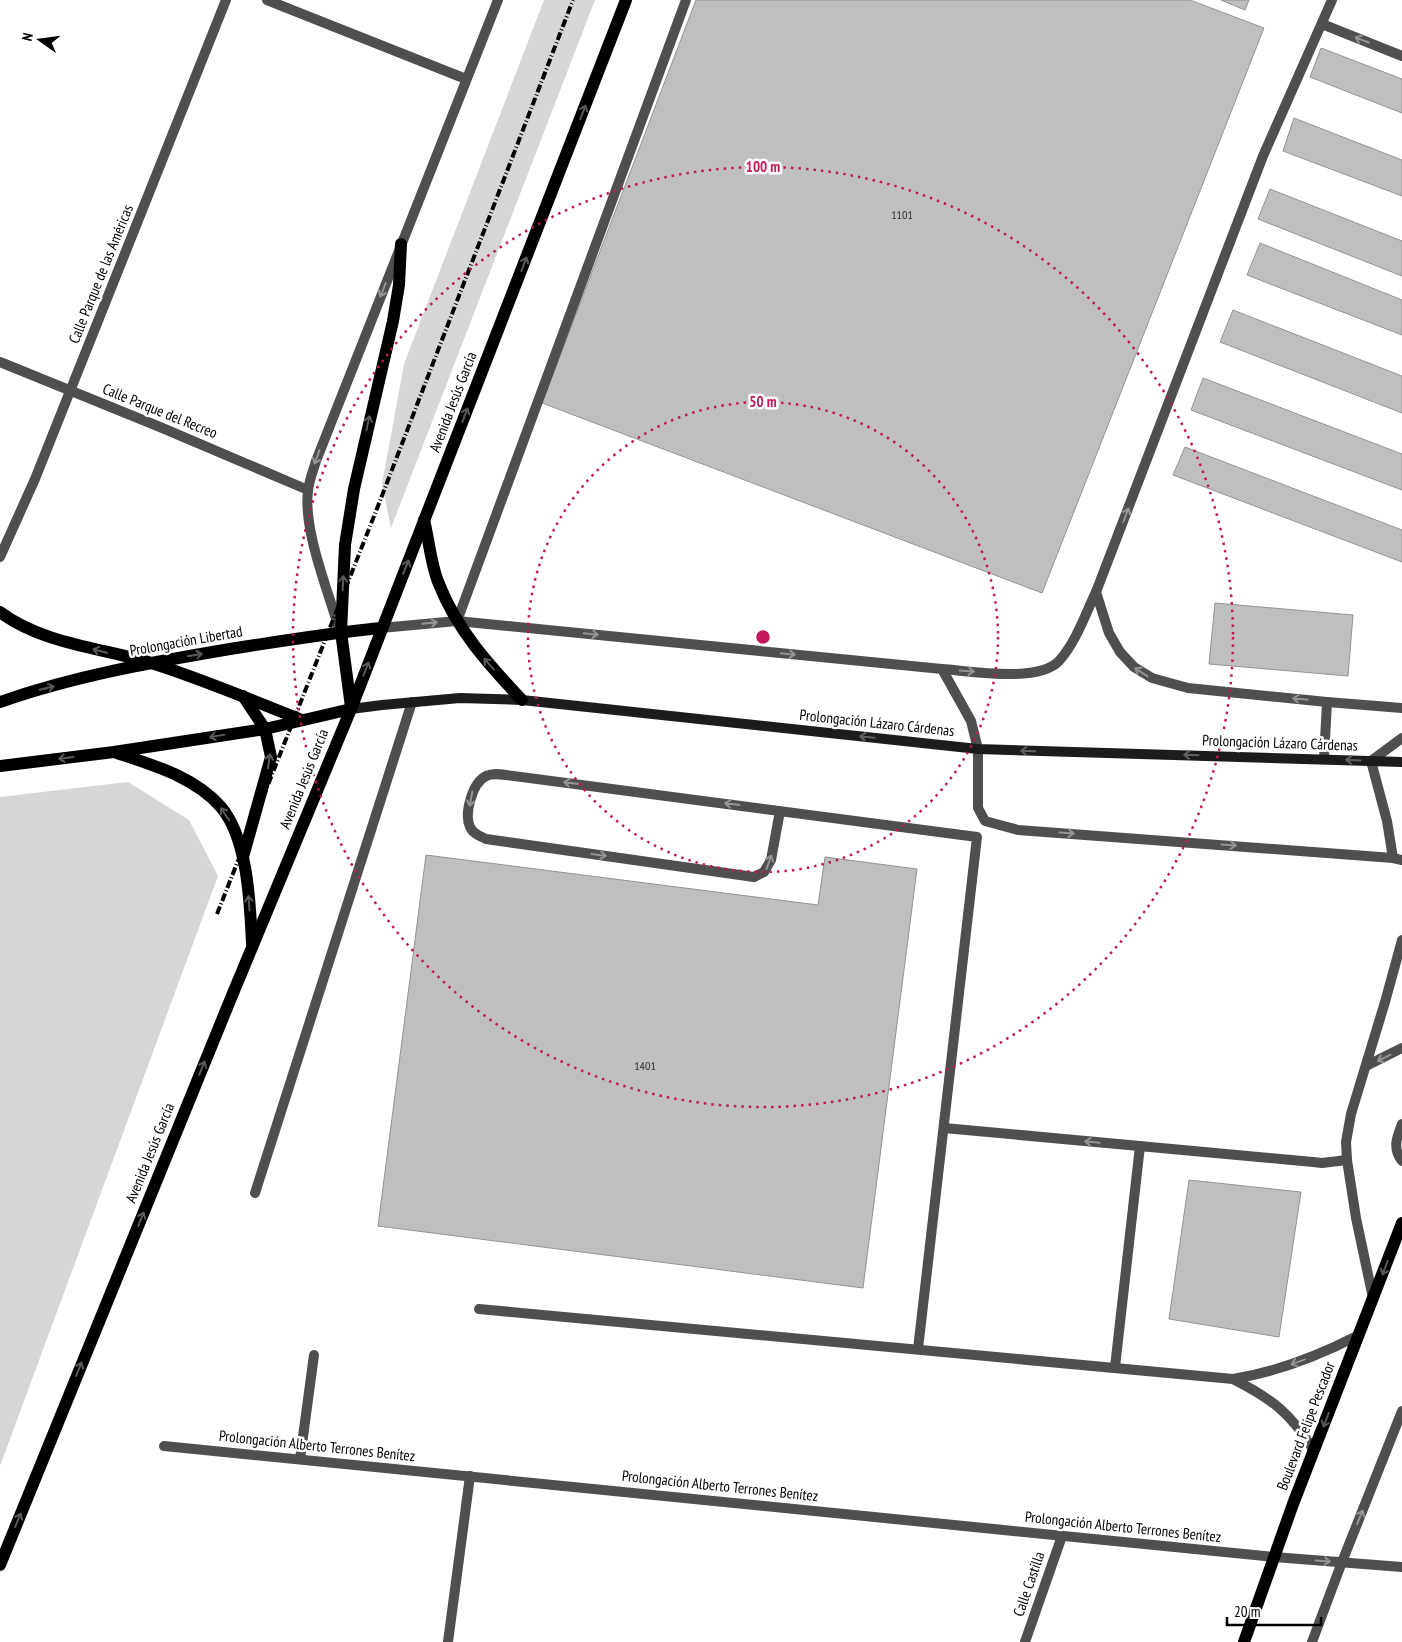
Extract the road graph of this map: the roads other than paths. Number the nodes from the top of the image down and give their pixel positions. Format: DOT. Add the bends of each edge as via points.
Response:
graph roads {
  1 [pos="226,0"];
  2 [pos="267,0"];
  3 [pos="498,0"];
  4 [pos="626,0"];
  5 [pos="686,0"];
  6 [pos="1332,0"];
  7 [pos="1322,24"];
  8 [pos="1402,56"];
  9 [pos="466,79"];
  10 [pos="401,244"];
  11 [pos="0,362"];
  12 [pos="71,391"];
  13 [pos="308,490"];
  14 [pos="424,520"];
  15 [pos="0,557"];
  16 [pos="1096,592"];
  17 [pos="0,612"];
  18 [pos="457,621"];
  19 [pos="381,628"];
  20 [pos="340,632"];
  21 [pos="147,662"];
  22 [pos="942,669"];
  23 [pos="243,696"];
  24 [pos="522,700"];
  25 [pos="0,702"];
  26 [pos="412,702"];
  27 [pos="1327,702"];
  28 [pos="1402,708"];
  29 [pos="351,709"];
  30 [pos="302,720"];
  31 [pos="265,729"];
  32 [pos="1402,738"];
  33 [pos="978,749"];
  34 [pos="114,752"];
  35 [pos="1324,759"];
  36 [pos="1371,761"];
  37 [pos="1402,762"];
  38 [pos="0,766"];
  39 [pos="780,811"];
  40 [pos="242,858"];
  41 [pos="1397,859"];
  42 [pos="1402,940"];
  43 [pos="252,948"];
  44 [pos="1402,1048"];
  45 [pos="1366,1066"];
  46 [pos="1402,1124"];
  47 [pos="944,1128"];
  48 [pos="1140,1146"];
  49 [pos="1347,1160"];
  50 [pos="1402,1161"];
  51 [pos="255,1193"];
  52 [pos="1402,1223"];
  53 [pos="1373,1298"];
  54 [pos="479,1309"];
  55 [pos="1358,1336"];
  56 [pos="918,1349"];
  57 [pos="314,1355"];
  58 [pos="1115,1367"];
  59 [pos="1233,1379"];
  60 [pos="1402,1411"];
  61 [pos="164,1446"];
  62 [pos="1314,1451"];
  63 [pos="300,1459"];
  64 [pos="470,1476"];
  65 [pos="1062,1536"];
  66 [pos="1274,1557"];
  67 [pos="1342,1562"];
  68 [pos="0,1565"];
  69 [pos="1402,1567"];
  70 [pos="448,1642"];
  71 [pos="1025,1642"];
  72 [pos="1244,1642"];
  73 [pos="1312,1642"];
  1 -- 12 [label="street, Calle Parque de las Américas"];
  2 -- 9 [label="street"];
  3 -- 9 [label="street"];
  14 -- 4 [label="main road, Avenida Jesús García, one-way"];
  5 -- 18 [label="street"];
  6 -- 7 [label="street"];
  8 -- 7 [label="street, one-way"];
  16 -- 7 [label="street, one-way" via="1263,156"];
  9 -- 10 [label="street"];
  10 -- 13 [label="street, one-way" via="316,461"];
  20 -- 10 [label="main road, one-way" via="345,545 354,489 393,321"];
  11 -- 12 [label="street, Calle Parque del Recreo"];
  12 -- 13 [label="street, Calle Parque del Recreo"];
  12 -- 15 [label="street, Calle Parque de las Américas"];
  13 -- 20 [label="street" via="307,516 312,539"];
  14 -- 18 [label="main road" via="438,583"];
  19 -- 14 [label="main road, Avenida Jesús García, one-way"];
  22 -- 16 [label="street, one-way" via="1020,674 1046,669 1057,663 1066,652"];
  27 -- 16 [label="street, one-way" via="1188,688 1152,678 1134,667 1120,652 1109,633"];
  21 -- 17 [label="main road, one-way" via="70,643 32,630"];
  19 -- 18 [label="street, one-way"];
  18 -- 22 [label="street, one-way"];
  24 -- 18 [label="main road, one-way"];
  19 -- 20 [label="main road, Prolongación Libertad"];
  29 -- 19 [label="main road, Avenida Jesús García, one-way"];
  21 -- 20 [label="main road, Prolongación Libertad, one-way"];
  20 -- 29 [label="main road"];
  21 -- 23 [label="main road"];
  25 -- 21 [label="main road, Prolongación Libertad, one-way"];
  22 -- 33 [label="street" via="971,722"];
  23 -- 30 [label="main road"];
  23 -- 31 [label="main road"];
  24 -- 26 [label="main road, Prolongación Lázaro Cárdenas" via="460,698"];
  33 -- 24 [label="main road, Prolongación Lázaro Cárdenas, one-way"];
  26 -- 29 [label="main road, Prolongación Lázaro Cárdenas"];
  26 -- 51 [label="street"];
  27 -- 28 [label="street"];
  27 -- 35 [label="street"];
  29 -- 30 [label="main road"];
  29 -- 43 [label="main road, Avenida Jesús García"];
  30 -- 31 [label="main road"];
  31 -- 34 [label="main road, one-way"];
  40 -- 31 [label="main road, one-way" via="271,757"];
  32 -- 36 [label="street"];
  35 -- 33 [label="main road, Prolongación Lázaro Cárdenas, one-way"];
  33 -- 41 [label="street, one-way" via="978,808 985,821 1018,830"];
  34 -- 38 [label="main road, one-way"];
  40 -- 34 [label="main road, one-way" via="235,829 221,808 200,788"];
  36 -- 35 [label="main road, Prolongación Lázaro Cárdenas, one-way"];
  36 -- 37 [label="main road, Prolongación Lázaro Cárdenas"];
  36 -- 41 [label="street"];
  39 -- 39 [label="street, one-way" via="495,774 476,784 471,794 469,818 470,827 476,835 486,839 754,877 764,872 771,860"];
  39 -- 47 [label="street" via="977,837"];
  43 -- 40 [label="main road, one-way"];
  42 -- 45 [label="street"];
  68 -- 43 [label="main road, Avenida Jesús García, one-way"];
  44 -- 45 [label="street, one-way"];
  45 -- 49 [label="street" via="1347,1131"];
  46 -- 50 [label="street" via="1396,1141"];
  48 -- 47 [label="street, one-way"];
  47 -- 56 [label="street"];
  48 -- 49 [label="street" via="1322,1163"];
  48 -- 58 [label="street"];
  49 -- 53 [label="street"];
  52 -- 53 [label="main road, Boulevard Felipe Pescador, one-way"];
  53 -- 55 [label="main road, Boulevard Felipe Pescador"];
  54 -- 56 [label="street"];
  55 -- 59 [label="street, one-way" via="1290,1365"];
  55 -- 62 [label="main road, Boulevard Felipe Pescador, one-way"];
  56 -- 58 [label="street"];
  57 -- 63 [label="street"];
  58 -- 59 [label="street"];
  59 -- 62 [label="street" via="1272,1400 1302,1432"];
  67 -- 60 [label="street, one-way"];
  61 -- 63 [label="street, Prolongación Alberto Terrones Benítez"];
  62 -- 66 [label="main road, Boulevard Felipe Pescador"];
  63 -- 64 [label="street, Prolongación Alberto Terrones Benítez"];
  64 -- 65 [label="street, Prolongación Alberto Terrones Benítez"];
  64 -- 70 [label="street"];
  65 -- 66 [label="street, Prolongación Alberto Terrones Benítez"];
  65 -- 71 [label="street, Calle Castilla"];
  66 -- 67 [label="street, Prolongación Alberto Terrones Benítez, one-way"];
  66 -- 72 [label="main road, Boulevard Felipe Pescador"];
  67 -- 69 [label="street, Prolongación Alberto Terrones Benítez"];
  67 -- 73 [label="street"];
}
